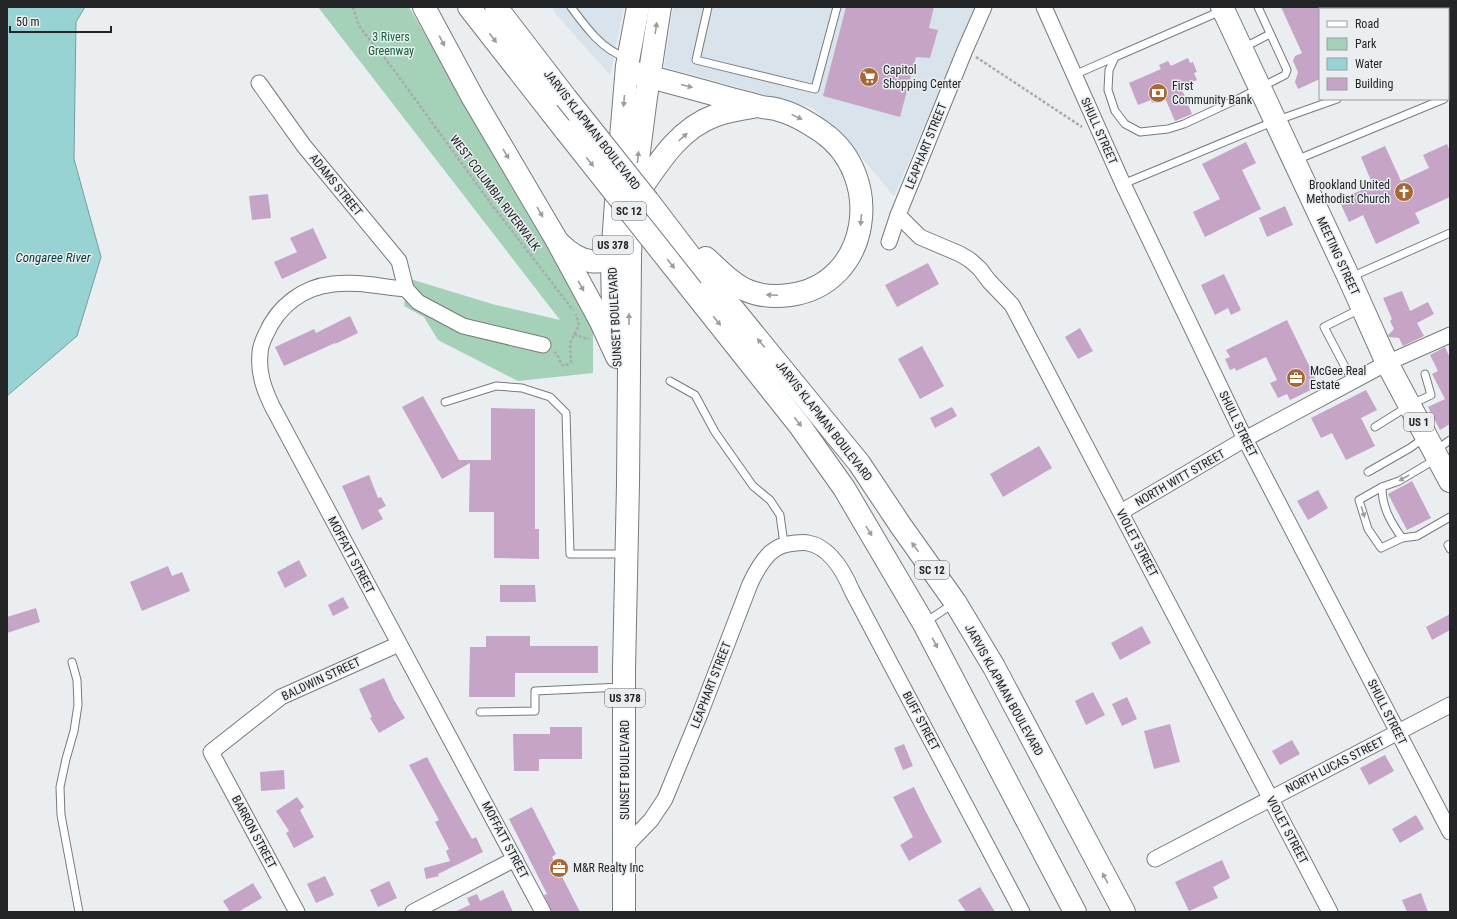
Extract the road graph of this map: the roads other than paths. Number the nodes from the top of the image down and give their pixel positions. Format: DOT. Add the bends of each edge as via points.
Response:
graph roads {
  1 [pos="424,7"];
  2 [pos="470,7"];
  3 [pos="496,7"];
  4 [pos="571,7"];
  5 [pos="638,7"];
  6 [pos="660,7"];
  7 [pos="708,7"];
  8 [pos="837,7"];
  9 [pos="984,7"];
  10 [pos="1044,7"];
  11 [pos="1258,7"];
  12 [pos="1223,8"];
  13 [pos="1270,34"];
  14 [pos="1242,49"];
  15 [pos="1115,57"];
  16 [pos="639,66"];
  17 [pos="1074,76"];
  18 [pos="260,83"];
  19 [pos="1259,87"];
  20 [pos="1334,100"];
  21 [pos="1442,100"];
  22 [pos="760,106"];
  23 [pos="1275,121"];
  24 [pos="1294,160"];
  25 [pos="1123,184"];
  26 [pos="640,201"];
  27 [pos="898,215"];
  28 [pos="1450,233"];
  29 [pos="556,239"];
  30 [pos="889,242"];
  31 [pos="694,254"];
  32 [pos="621,257"];
  33 [pos="1349,278"];
  34 [pos="406,289"];
  35 [pos="1362,308"];
  36 [pos="1450,334"];
  37 [pos="543,345"];
  38 [pos="617,357"];
  39 [pos="1386,363"];
  40 [pos="1425,374"];
  41 [pos="670,381"];
  42 [pos="1353,382"];
  43 [pos="445,402"];
  44 [pos="1410,405"];
  45 [pos="1374,427"];
  46 [pos="1245,439"];
  47 [pos="1437,447"];
  48 [pos="1368,472"];
  49 [pos="1450,481"];
  50 [pos="628,484"];
  51 [pos="1382,486"];
  52 [pos="1121,512"];
  53 [pos="1450,516"];
  54 [pos="1402,538"];
  55 [pos="784,544"];
  56 [pos="1450,544"];
  57 [pos="1450,549"];
  58 [pos="627,554"];
  59 [pos="955,602"];
  60 [pos="924,624"];
  61 [pos="399,644"];
  62 [pos="72,662"];
  63 [pos="624,687"];
  64 [pos="1450,705"];
  65 [pos="480,712"];
  66 [pos="1398,733"];
  67 [pos="211,752"];
  68 [pos="1270,798"];
  69 [pos="1450,832"];
  70 [pos="625,847"];
  71 [pos="515,859"];
  72 [pos="1155,859"];
  73 [pos="79,912"];
  74 [pos="297,912"];
  75 [pos="413,912"];
  76 [pos="543,912"];
  77 [pos="624,912"];
  78 [pos="1022,912"];
  79 [pos="1075,912"];
  80 [pos="1124,912"];
  81 [pos="1330,912"];
  1 -- 29 [label="main road, one-way" via="473,98"];
  2 -- 60 [label="main road, JARVIS KLAPMAN BOULEVARD / SC 12, one-way, bridge" via="800,426 844,488"];
  3 -- 26 [label="main road, JARVIS KLAPMAN BOULEVARD / SC 12, bridge"];
  4 -- 16 [label="lane" via="604,46"];
  5 -- 16 [label="main road, SUNSET BOULEVARD / US 378"];
  16 -- 6 [label="main road, SUNSET BOULEVARD / US 378, one-way"];
  7 -- 8 [label="lane" via="696,60 816,89"];
  9 -- 27 [label="street, LEAPHART STREET"];
  10 -- 17 [label="street, SHULL STREET"];
  11 -- 13 [label="lane"];
  12 -- 14 [label="main road, MEETING STREET / US 1"];
  12 -- 15 [label="lane"];
  13 -- 14 [label="lane"];
  13 -- 19 [label="lane" via="1287,70 1285,75"];
  14 -- 19 [label="main road, MEETING STREET / US 1"];
  15 -- 17 [label="lane"];
  15 -- 19 [label="lane" via="1109,70 1108,90 1115,111 1125,124 1140,132 1168,129 1184,124"];
  16 -- 22 [label="main road, one-way"];
  26 -- 16 [label="main road, SUNSET BOULEVARD / US 378, one-way"];
  16 -- 32 [label="main road, SUNSET BOULEVARD / US 378, one-way" via="618,174"];
  17 -- 25 [label="street, SHULL STREET"];
  18 -- 34 [label="street, ADAMS STREET" via="304,146 399,261"];
  19 -- 23 [label="main road, MEETING STREET / US 1"];
  20 -- 23 [label="lane"];
  21 -- 24 [label="lane"];
  26 -- 22 [label="main road, one-way" via="664,155 696,125 730,111"];
  22 -- 31 [label="main road, one-way" via="802,119 824,133 842,151 854,173 861,198 859,237 854,248 830,278 796,294 770,296 746,290"];
  23 -- 24 [label="main road, MEETING STREET / US 1"];
  23 -- 25 [label="lane"];
  24 -- 33 [label="main road, MEETING STREET / US 1"];
  25 -- 46 [label="street, SHULL STREET"];
  26 -- 31 [label="main road, JARVIS KLAPMAN BOULEVARD"];
  26 -- 32 [label="main road, SUNSET BOULEVARD / US 378"];
  27 -- 30 [label="street, LEAPHART STREET"];
  27 -- 52 [label="street, VIOLET STREET" via="920,237 970,260 1012,305"];
  28 -- 33 [label="lane"];
  29 -- 32 [label="main road" via="580,259 594,262"];
  29 -- 38 [label="main road, one-way"];
  59 -- 31 [label="main road, JARVIS KLAPMAN BOULEVARD / SC 12, one-way" via="859,463"];
  32 -- 38 [label="main road, SUNSET BOULEVARD / US 378" via="613,312"];
  50 -- 32 [label="main road, SUNSET BOULEVARD / US 378, one-way"];
  33 -- 35 [label="main road, MEETING STREET / US 1"];
  34 -- 37 [label="street" via="418,302 463,326"];
  34 -- 61 [label="street, MOFFATT STREET" via="345,283 306,290 286,305 276,317 260,352 261,378 272,406"];
  35 -- 39 [label="main road, MEETING STREET / US 1"];
  35 -- 42 [label="lane" via="1324,327"];
  36 -- 39 [label="street, NORTH WITT STREET"];
  38 -- 50 [label="main road, SUNSET BOULEVARD / US 378" via="621,442"];
  39 -- 42 [label="street, NORTH WITT STREET"];
  39 -- 44 [label="main road, MEETING STREET / US 1"];
  40 -- 44 [label="lane" via="1431,395"];
  41 -- 55 [label="lane" via="695,395 715,432 753,486 770,500 780,515"];
  42 -- 46 [label="street, NORTH WITT STREET"];
  43 -- 58 [label="lane" via="496,386 522,388 550,397 566,413 570,554"];
  44 -- 45 [label="lane"];
  44 -- 47 [label="main road, MEETING STREET / US 1"];
  46 -- 52 [label="street, NORTH WITT STREET"];
  46 -- 66 [label="street, SHULL STREET"];
  47 -- 48 [label="lane" via="1410,448"];
  47 -- 49 [label="main road, MEETING STREET / US 1"];
  47 -- 51 [label="lane, one-way" via="1399,481"];
  50 -- 58 [label="main road, SUNSET BOULEVARD / US 378"];
  51 -- 54 [label="lane" via="1382,499 1388,516"];
  51 -- 54 [label="lane, one-way" via="1359,500 1368,529 1381,548"];
  52 -- 68 [label="street, VIOLET STREET"];
  53 -- 54 [label="lane" via="1417,536"];
  55 -- 70 [label="street, LEAPHART STREET" via="771,553 750,584 665,799 651,820"];
  55 -- 78 [label="street, BUFF STREET" via="807,543 821,548 832,558 846,578"];
  56 -- 57 [label="lane"];
  58 -- 63 [label="main road, SUNSET BOULEVARD / US 378"];
  59 -- 60 [label="lane"];
  80 -- 59 [label="main road, JARVIS KLAPMAN BOULEVARD / SC 12, one-way" via="994,668"];
  60 -- 79 [label="main road, JARVIS KLAPMAN BOULEVARD / SC 12, one-way"];
  61 -- 67 [label="street, BALDWIN STREET" via="281,697"];
  61 -- 71 [label="street, MOFFATT STREET"];
  62 -- 73 [label="lane" via="77,680 78,705 60,787 61,815"];
  63 -- 65 [label="lane" via="535,691 535,711"];
  63 -- 70 [label="main road, SUNSET BOULEVARD / US 378"];
  64 -- 66 [label="street, NORTH LUCAS STREET"];
  66 -- 68 [label="street, NORTH LUCAS STREET"];
  66 -- 69 [label="street, SHULL STREET"];
  67 -- 74 [label="street, BARRON STREET"];
  68 -- 72 [label="street, NORTH LUCAS STREET"];
  68 -- 81 [label="street, VIOLET STREET"];
  70 -- 77 [label="main road, SUNSET BOULEVARD / US 378"];
  71 -- 75 [label="street"];
  71 -- 76 [label="street, MOFFATT STREET"];
}
